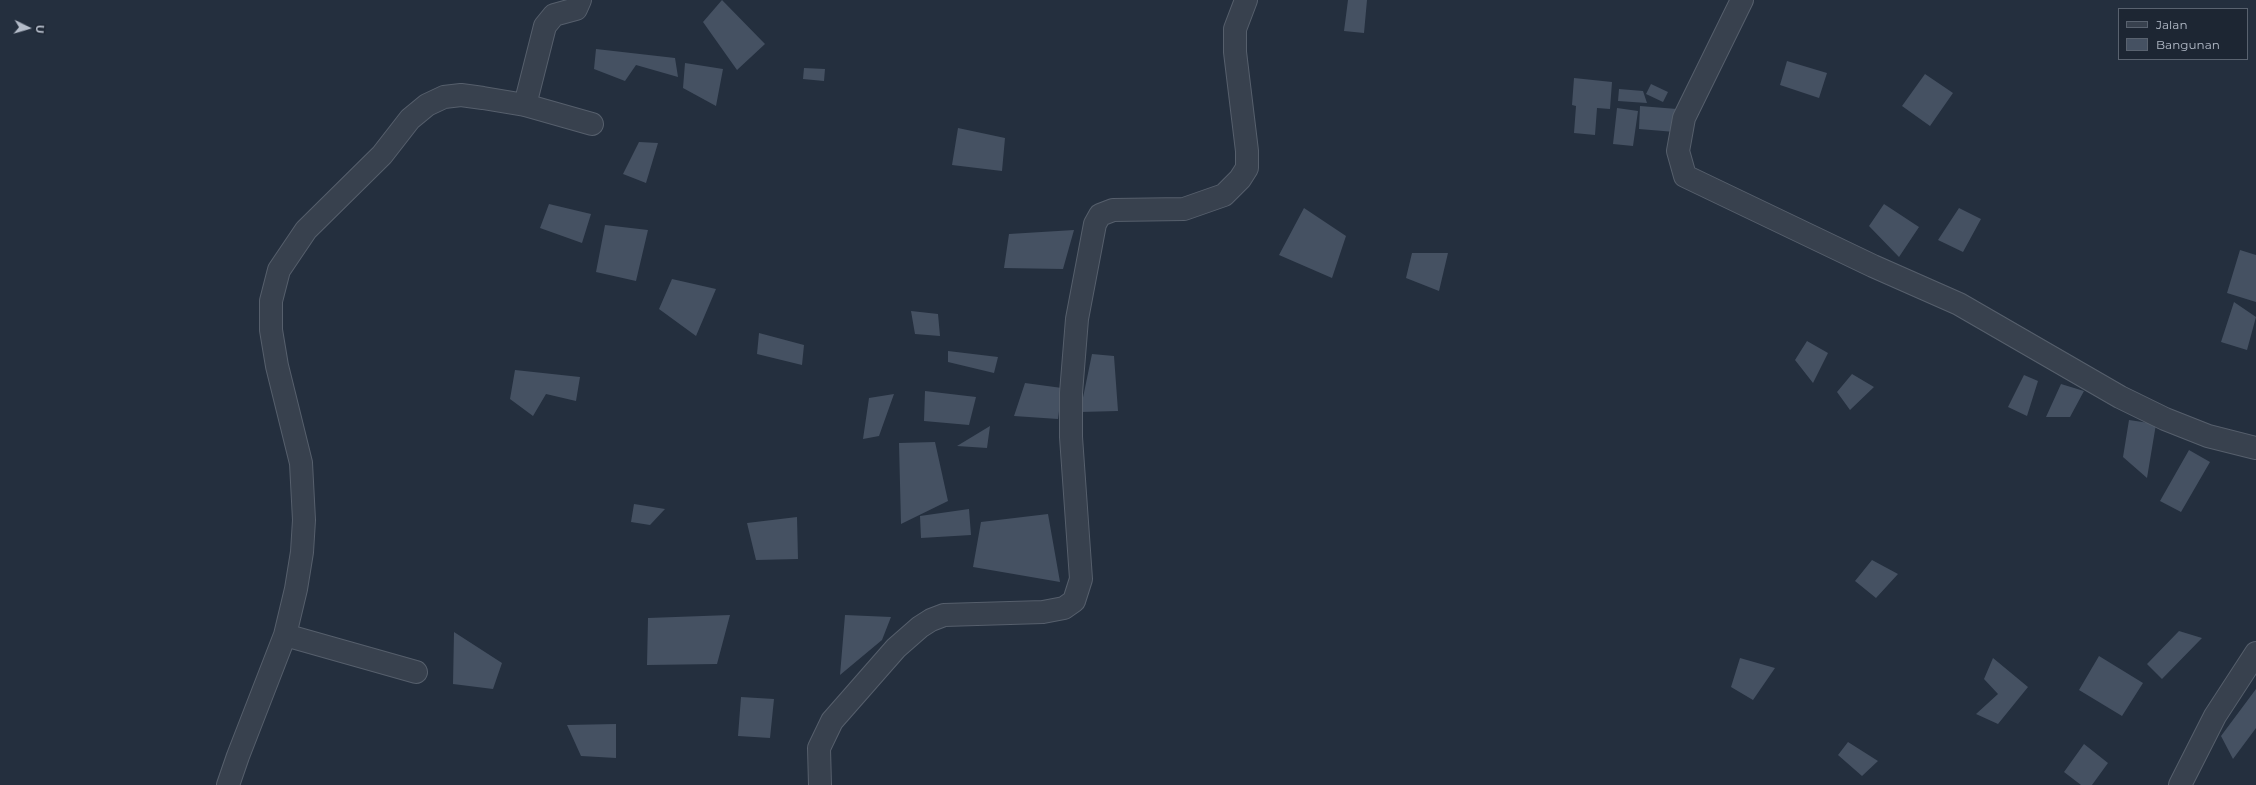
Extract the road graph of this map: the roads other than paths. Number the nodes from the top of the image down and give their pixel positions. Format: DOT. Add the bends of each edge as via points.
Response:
graph roads {
  1 [pos="580,0"];
  2 [pos="1246,0"];
  3 [pos="1742,0"];
  4 [pos="525,105"];
  5 [pos="592,124"];
  6 [pos="2256,448"];
  7 [pos="285,635"];
  8 [pos="2256,653"];
  9 [pos="416,672"];
  10 [pos="228,785"];
  11 [pos="820,785"];
  12 [pos="2180,785"];
  1 -- 4 [label="street" via="576,9 554,15 545,26"];
  2 -- 11 [label="street" via="1235,29 1235,52 1247,151 1247,168 1240,179 1224,195 1184,209 1113,210 1100,215 1095,224 1078,319 1071,393 1071,437 1081,579 1074,601 1064,608 1043,612 944,615 920,627 896,648 832,721 819,748"];
  3 -- 6 [label="street" via="1684,118 1678,151 1685,176 1959,304 2120,397 2165,419 2208,436"];
  4 -- 5 [label="street"];
  4 -- 7 [label="street" via="461,95 444,97 427,105 410,119 369,168 316,219 296,243 279,270 271,301 271,330 277,366 301,464 304,520 296,589"];
  7 -- 9 [label="street"];
  7 -- 10 [label="street"];
  8 -- 12 [label="street" via="2215,716"];
}
